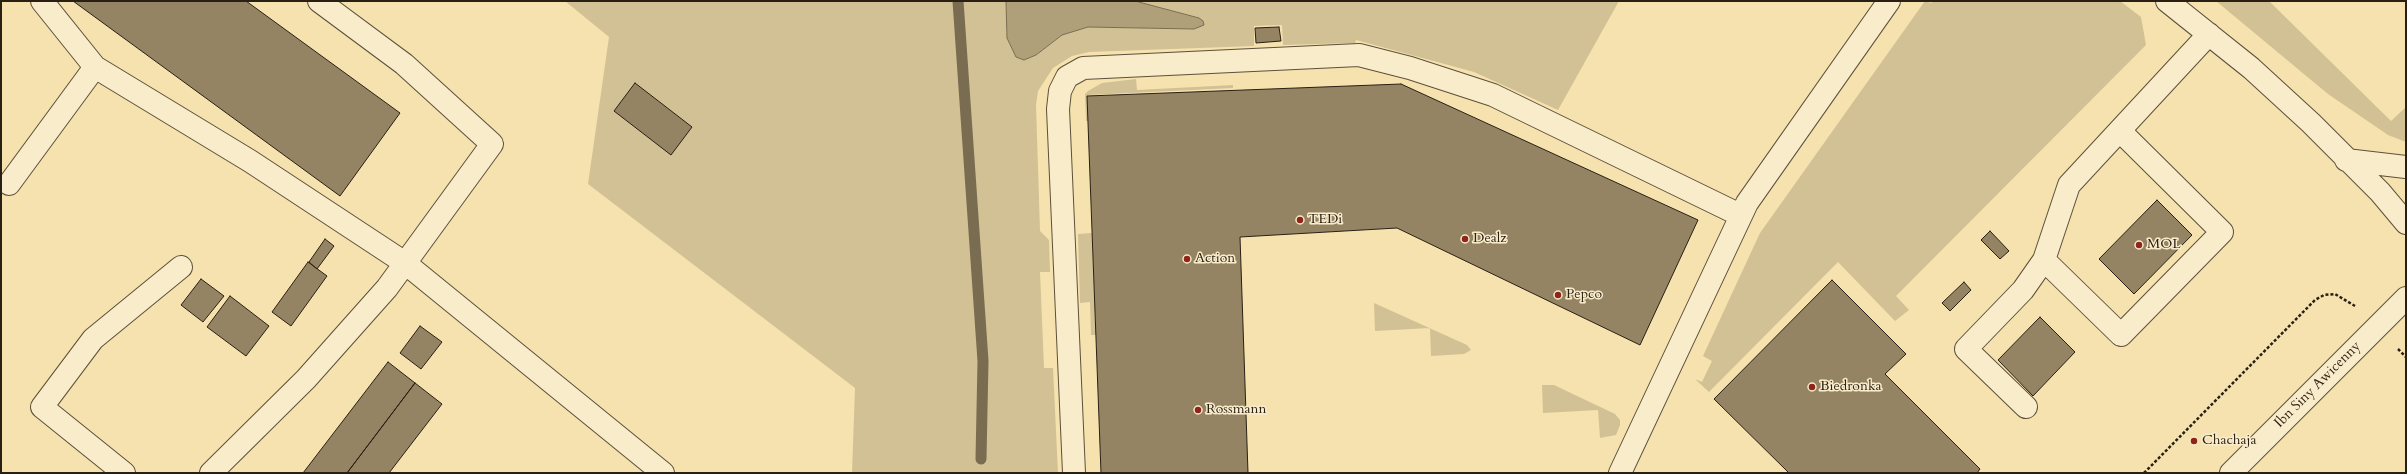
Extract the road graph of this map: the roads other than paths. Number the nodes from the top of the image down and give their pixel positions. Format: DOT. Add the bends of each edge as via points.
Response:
graph roads {
  1 [pos="42,1"];
  2 [pos="319,1"];
  3 [pos="1889,1"];
  4 [pos="2167,1"];
  5 [pos="2209,34"];
  6 [pos="95,67"];
  7 [pos="2120,131"];
  8 [pos="2346,160"];
  9 [pos="2406,167"];
  10 [pos="9,184"];
  11 [pos="1740,215"];
  12 [pos="2406,223"];
  13 [pos="2044,260"];
  14 [pos="405,263"];
  15 [pos="181,267"];
  16 [pos="2406,298"];
  17 [pos="2026,407"];
  18 [pos="124,473"];
  19 [pos="211,473"];
  20 [pos="663,473"];
  21 [pos="1074,473"];
  22 [pos="1620,473"];
  23 [pos="2231,473"];
  1 -- 6 [label="street"];
  2 -- 14 [label="street" via="404,64 492,144"];
  3 -- 11 [label="street"];
  4 -- 5 [label="street"];
  5 -- 7 [label="street"];
  5 -- 8 [label="street" via="2311,123"];
  6 -- 10 [label="street"];
  6 -- 14 [label="street" via="250,162"];
  7 -- 13 [label="street" via="2069,184"];
  7 -- 13 [label="street" via="2222,232 2121,335"];
  8 -- 9 [label="street"];
  8 -- 12 [label="street" via="2380,192"];
  11 -- 21 [label="street" via="1493,95 1410,68 1359,55 1083,68 1067,77 1060,90 1058,109"];
  11 -- 22 [label="street"];
  13 -- 17 [label="street" via="2023,290 1966,349"];
  14 -- 19 [label="street" via="387,288 306,379"];
  14 -- 20 [label="street"];
  15 -- 18 [label="street" via="93,339 42,407"];
  16 -- 23 [label="street, Ibn Siny Awicenny"];
}
